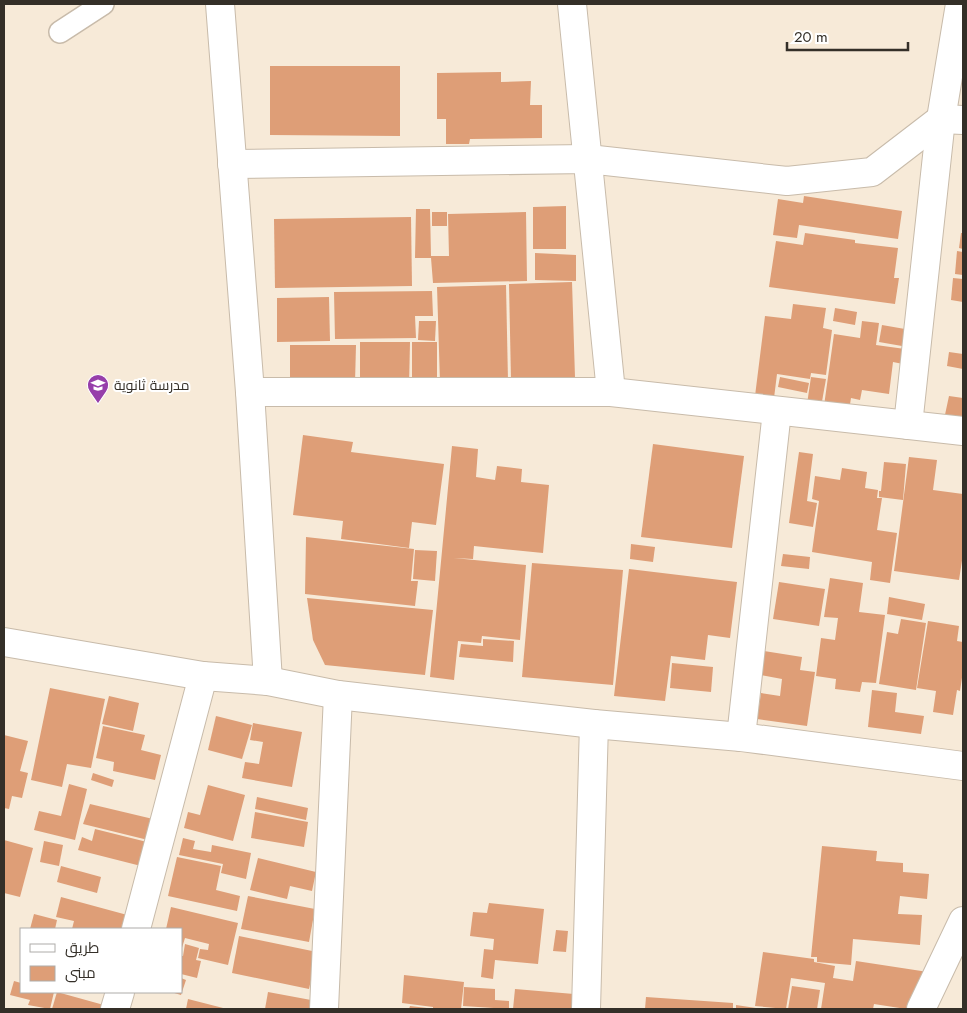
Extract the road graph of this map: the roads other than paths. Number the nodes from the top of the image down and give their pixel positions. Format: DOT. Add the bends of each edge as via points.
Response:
graph roads {
  1 [pos="103,4"];
  2 [pos="220,4"];
  3 [pos="572,4"];
  4 [pos="960,4"];
  5 [pos="60,32"];
  6 [pos="952,120"];
  7 [pos="588,160"];
  8 [pos="232,164"];
  9 [pos="250,392"];
  10 [pos="611,392"];
  11 [pos="777,411"];
  12 [pos="908,425"];
  13 [pos="963,431"];
  14 [pos="4,642"];
  15 [pos="203,676"];
  16 [pos="268,681"];
  17 [pos="338,695"];
  18 [pos="594,724"];
  19 [pos="741,738"];
  20 [pos="963,766"];
  21 [pos="963,920"];
  22 [pos="136,928"];
  23 [pos="120,993"];
  24 [pos="115,1009"];
  25 [pos="324,1009"];
  26 [pos="586,1009"];
  27 [pos="921,1009"];
  1 -- 5 [label="lane"];
  2 -- 8 [label="street"];
  3 -- 7 [label="street"];
  4 -- 6 [label="street"];
  6 -- 7 [label="street" via="872,172 787,181"];
  6 -- 12 [label="street"];
  7 -- 8 [label="street"];
  7 -- 10 [label="street"];
  8 -- 9 [label="street"];
  9 -- 10 [label="street"];
  9 -- 16 [label="street"];
  10 -- 11 [label="street"];
  11 -- 12 [label="street"];
  11 -- 19 [label="street"];
  12 -- 13 [label="street"];
  14 -- 15 [label="street"];
  15 -- 16 [label="street"];
  15 -- 22 [label="street"];
  16 -- 17 [label="street"];
  17 -- 18 [label="street"];
  17 -- 25 [label="street"];
  18 -- 19 [label="street"];
  18 -- 26 [label="street"];
  19 -- 20 [label="street"];
  21 -- 27 [label="street"];
  23 -- 24 [label="street"];
}
